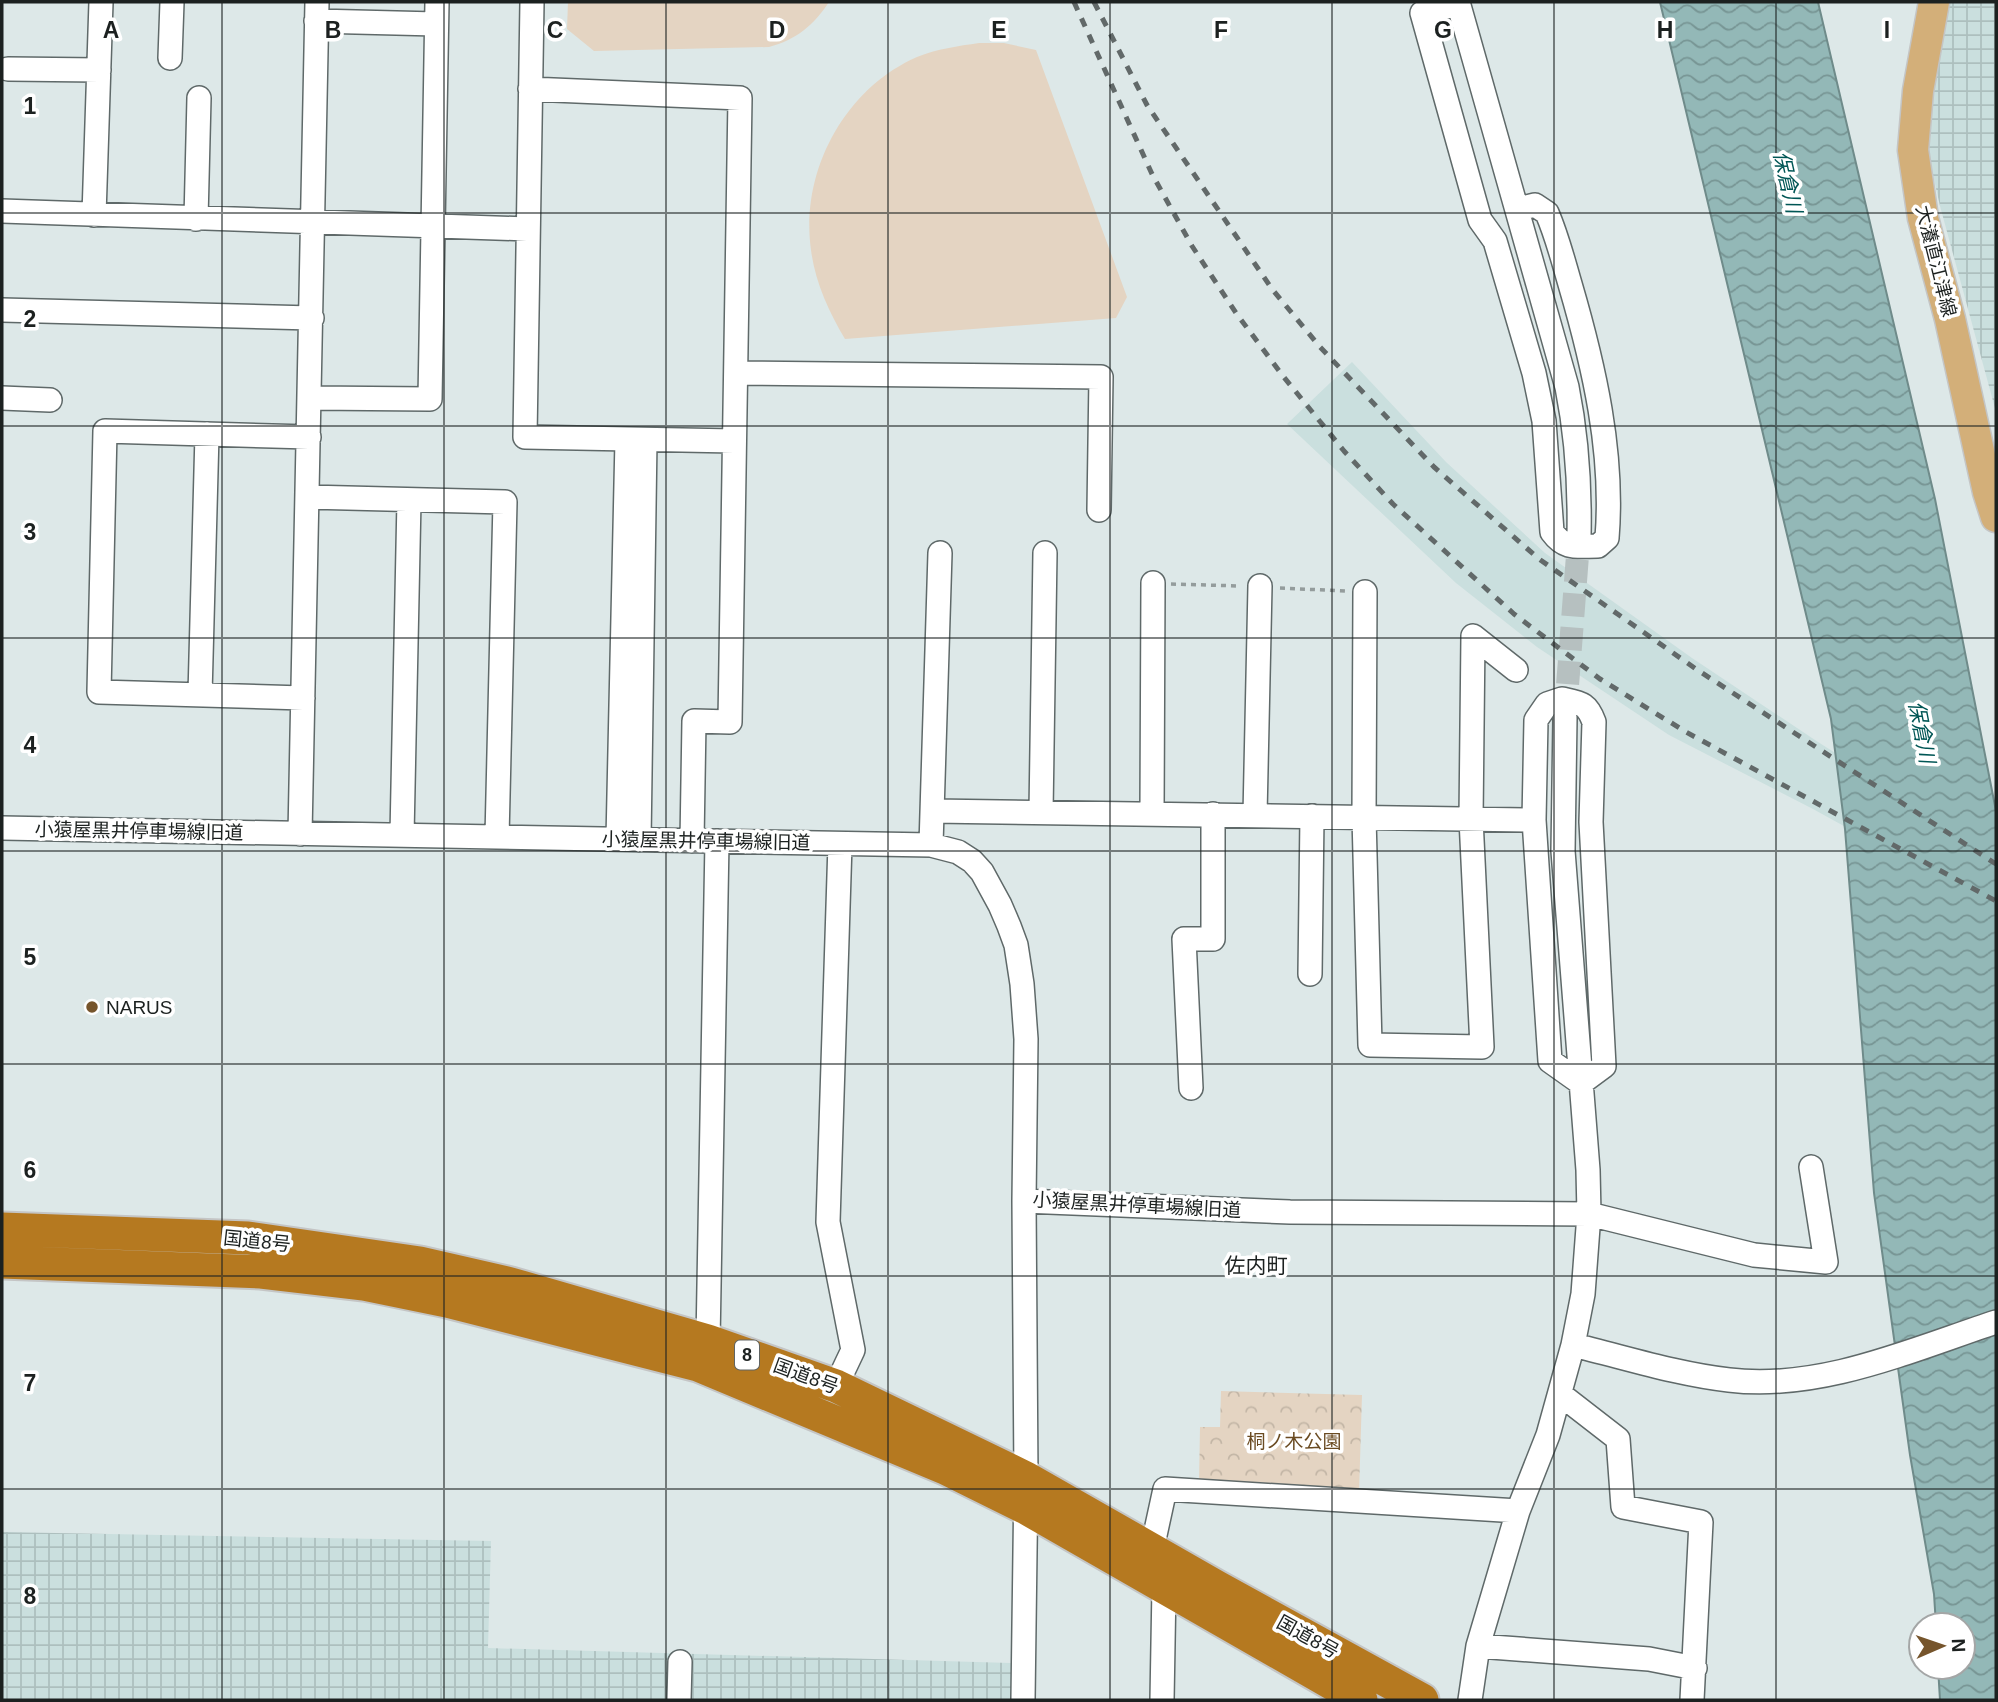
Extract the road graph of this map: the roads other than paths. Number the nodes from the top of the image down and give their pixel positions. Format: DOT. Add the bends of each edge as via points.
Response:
graph roads {
  1 [pos="101,2"];
  2 [pos="172,2"];
  3 [pos="532,2"];
  4 [pos="1934,2"];
  5 [pos="1458,3"];
  6 [pos="317,11"];
  7 [pos="437,13"];
  8 [pos="170,58"];
  9 [pos="8,69"];
  10 [pos="99,70"];
  11 [pos="530,89"];
  12 [pos="200,98"];
  13 [pos="1518,209"];
  14 [pos="2,211"];
  15 [pos="94,215"];
  16 [pos="196,219"];
  17 [pos="314,222"];
  18 [pos="433,226"];
  19 [pos="527,229"];
  20 [pos="2,310"];
  21 [pos="312,318"];
  22 [pos="736,373"];
  23 [pos="2,398"];
  24 [pos="310,398"];
  25 [pos="50,400"];
  26 [pos="207,434"];
  27 [pos="309,437"];
  28 [pos="636,440"];
  29 [pos="734,441"];
  30 [pos="308,497"];
  31 [pos="409,500"];
  32 [pos="1099,510"];
  33 [pos="1996,517"];
  34 [pos="1579,536"];
  35 [pos="940,553"];
  36 [pos="1045,553"];
  37 [pos="1153,583"];
  38 [pos="1260,586"];
  39 [pos="1365,592"];
  40 [pos="1516,670"];
  41 [pos="200,695"];
  42 [pos="303,698"];
  43 [pos="1566,718"];
  44 [pos="933,811"];
  45 [pos="1041,812"];
  46 [pos="1152,814"];
  47 [pos="1213,814"];
  48 [pos="1255,815"];
  49 [pos="1312,816"];
  50 [pos="1364,817"];
  51 [pos="1471,819"];
  52 [pos="1534,820"];
  53 [pos="2,828"];
  54 [pos="300,834"];
  55 [pos="401,835"];
  56 [pos="497,837"];
  57 [pos="629,840"];
  58 [pos="692,841"];
  59 [pos="718,841"];
  60 [pos="840,844"];
  61 [pos="931,845"];
  62 [pos="1310,974"];
  63 [pos="1581,1083"];
  64 [pos="1191,1088"];
  65 [pos="1811,1167"];
  66 [pos="1024,1201"];
  67 [pos="1588,1214"];
  68 [pos="2,1229"];
  69 [pos="2,1262"];
  70 [pos="1996,1322"];
  71 [pos="708,1341"];
  72 [pos="1573,1345"];
  73 [pos="836,1386"];
  74 [pos="1560,1394"];
  75 [pos="1026,1493"];
  76 [pos="1518,1511"];
  77 [pos="1152,1549"];
  78 [pos="1164,1587"];
  79 [pos="1478,1646"];
  80 [pos="680,1662"];
  81 [pos="1695,1668"];
  82 [pos="679,1700"];
  83 [pos="1023,1700"];
  84 [pos="1161,1700"];
  85 [pos="1361,1700"];
  86 [pos="1422,1700"];
  87 [pos="1470,1700"];
  88 [pos="1692,1700"];
  1 -- 10 [label="street"];
  2 -- 8 [label="street"];
  3 -- 11 [label="street"];
  4 -- 33 [label="main road, 大瀁直江津線" via="1913,150 1923,218"];
  5 -- 13 [label="street"];
  5 -- 13 [label="street" via="1422,13 1480,220 1495,241 1534,373 1544,421 1552,532 1569,546 1598,546 1607,538 1607,478 1593,370 1547,213 1535,205"];
  6 -- 7 [label="street"];
  6 -- 17 [label="street"];
  7 -- 18 [label="street"];
  9 -- 10 [label="street"];
  10 -- 15 [label="street"];
  11 -- 19 [label="street"];
  11 -- 22 [label="street" via="740,98"];
  12 -- 16 [label="street"];
  13 -- 34 [label="street" via="1573,417 1580,485"];
  14 -- 15 [label="street"];
  15 -- 16 [label="street"];
  16 -- 17 [label="street"];
  17 -- 18 [label="street"];
  17 -- 21 [label="street"];
  18 -- 19 [label="street"];
  18 -- 24 [label="street" via="430,400"];
  19 -- 28 [label="street" via="525,437"];
  20 -- 21 [label="street"];
  21 -- 24 [label="street"];
  22 -- 29 [label="street"];
  22 -- 32 [label="street" via="1101,377"];
  23 -- 25 [label="street"];
  24 -- 27 [label="street"];
  26 -- 27 [label="street"];
  26 -- 41 [label="street"];
  26 -- 41 [label="street" via="105,431 99,692"];
  27 -- 30 [label="street"];
  28 -- 29 [label="street"];
  28 -- 57 [label="street"];
  29 -- 58 [label="street" via="730,722 694,721"];
  30 -- 31 [label="street"];
  30 -- 42 [label="street"];
  31 -- 55 [label="street"];
  31 -- 56 [label="street" via="505,502"];
  35 -- 44 [label="street"];
  36 -- 45 [label="street"];
  37 -- 46 [label="street"];
  38 -- 48 [label="street"];
  39 -- 50 [label="street"];
  40 -- 51 [label="street" via="1473,636"];
  41 -- 42 [label="street"];
  42 -- 54 [label="street"];
  43 -- 63 [label="street" via="1563,851"];
  44 -- 45 [label="street"];
  44 -- 61 [label="street"];
  45 -- 46 [label="street"];
  46 -- 47 [label="street"];
  47 -- 48 [label="street"];
  47 -- 64 [label="street" via="1213,939 1184,939"];
  48 -- 49 [label="street"];
  49 -- 50 [label="street"];
  49 -- 62 [label="street"];
  50 -- 51 [label="street"];
  50 -- 51 [label="street" via="1370,1045 1482,1047"];
  51 -- 52 [label="street"];
  52 -- 63 [label="street" via="1550,1061"];
  52 -- 63 [label="street" via="1536,720 1547,704 1562,699 1581,703 1594,722 1591,822 1604,1066"];
  53 -- 54 [label="street, 小猿屋黒井停車場線旧道"];
  54 -- 55 [label="street, 小猿屋黒井停車場線旧道"];
  55 -- 56 [label="street, 小猿屋黒井停車場線旧道"];
  56 -- 57 [label="street, 小猿屋黒井停車場線旧道"];
  57 -- 58 [label="street, 小猿屋黒井停車場線旧道"];
  58 -- 59 [label="street, 小猿屋黒井停車場線旧道"];
  59 -- 60 [label="street, 小猿屋黒井停車場線旧道"];
  59 -- 71 [label="street"];
  60 -- 61 [label="street, 小猿屋黒井停車場線旧道"];
  60 -- 73 [label="street" via="828,1222 853,1350"];
  61 -- 66 [label="street, 小猿屋黒井停車場線旧道" via="958,852 982,872 1016,945 1026,1039"];
  63 -- 67 [label="street"];
  65 -- 67 [label="street, 小猿屋黒井停車場線旧道" via="1826,1262 1754,1255"];
  66 -- 67 [label="street, 小猿屋黒井停車場線旧道" via="1290,1212"];
  66 -- 75 [label="street"];
  67 -- 72 [label="street" via="1584,1294"];
  68 -- 71 [label="highway, 国道8号 / 8" via="248,1238 420,1263 511,1284"];
  69 -- 75 [label="highway, 国道8号 / 8" via="261,1272 364,1284 447,1301 698,1365 946,1468"];
  70 -- 72 [label="street" via="1870,1363 1790,1381 1696,1375"];
  71 -- 73 [label="highway, 国道8号 / 8"];
  72 -- 74 [label="street"];
  73 -- 75 [label="highway, 国道8号 / 8"];
  74 -- 76 [label="street"];
  74 -- 81 [label="street" via="1618,1439 1623,1507 1701,1522"];
  75 -- 77 [label="highway, 国道8号 / 8"];
  75 -- 78 [label="highway, 国道8号 / 8" via="1082,1538"];
  75 -- 83 [label="street"];
  76 -- 77 [label="street" via="1165,1489"];
  76 -- 79 [label="street"];
  77 -- 86 [label="highway, 国道8号 / 8"];
  78 -- 84 [label="street"];
  78 -- 85 [label="highway, 国道8号 / 8"];
  79 -- 81 [label="street" via="1649,1659"];
  79 -- 87 [label="street"];
  80 -- 82 [label="street"];
  81 -- 88 [label="street"];
}
